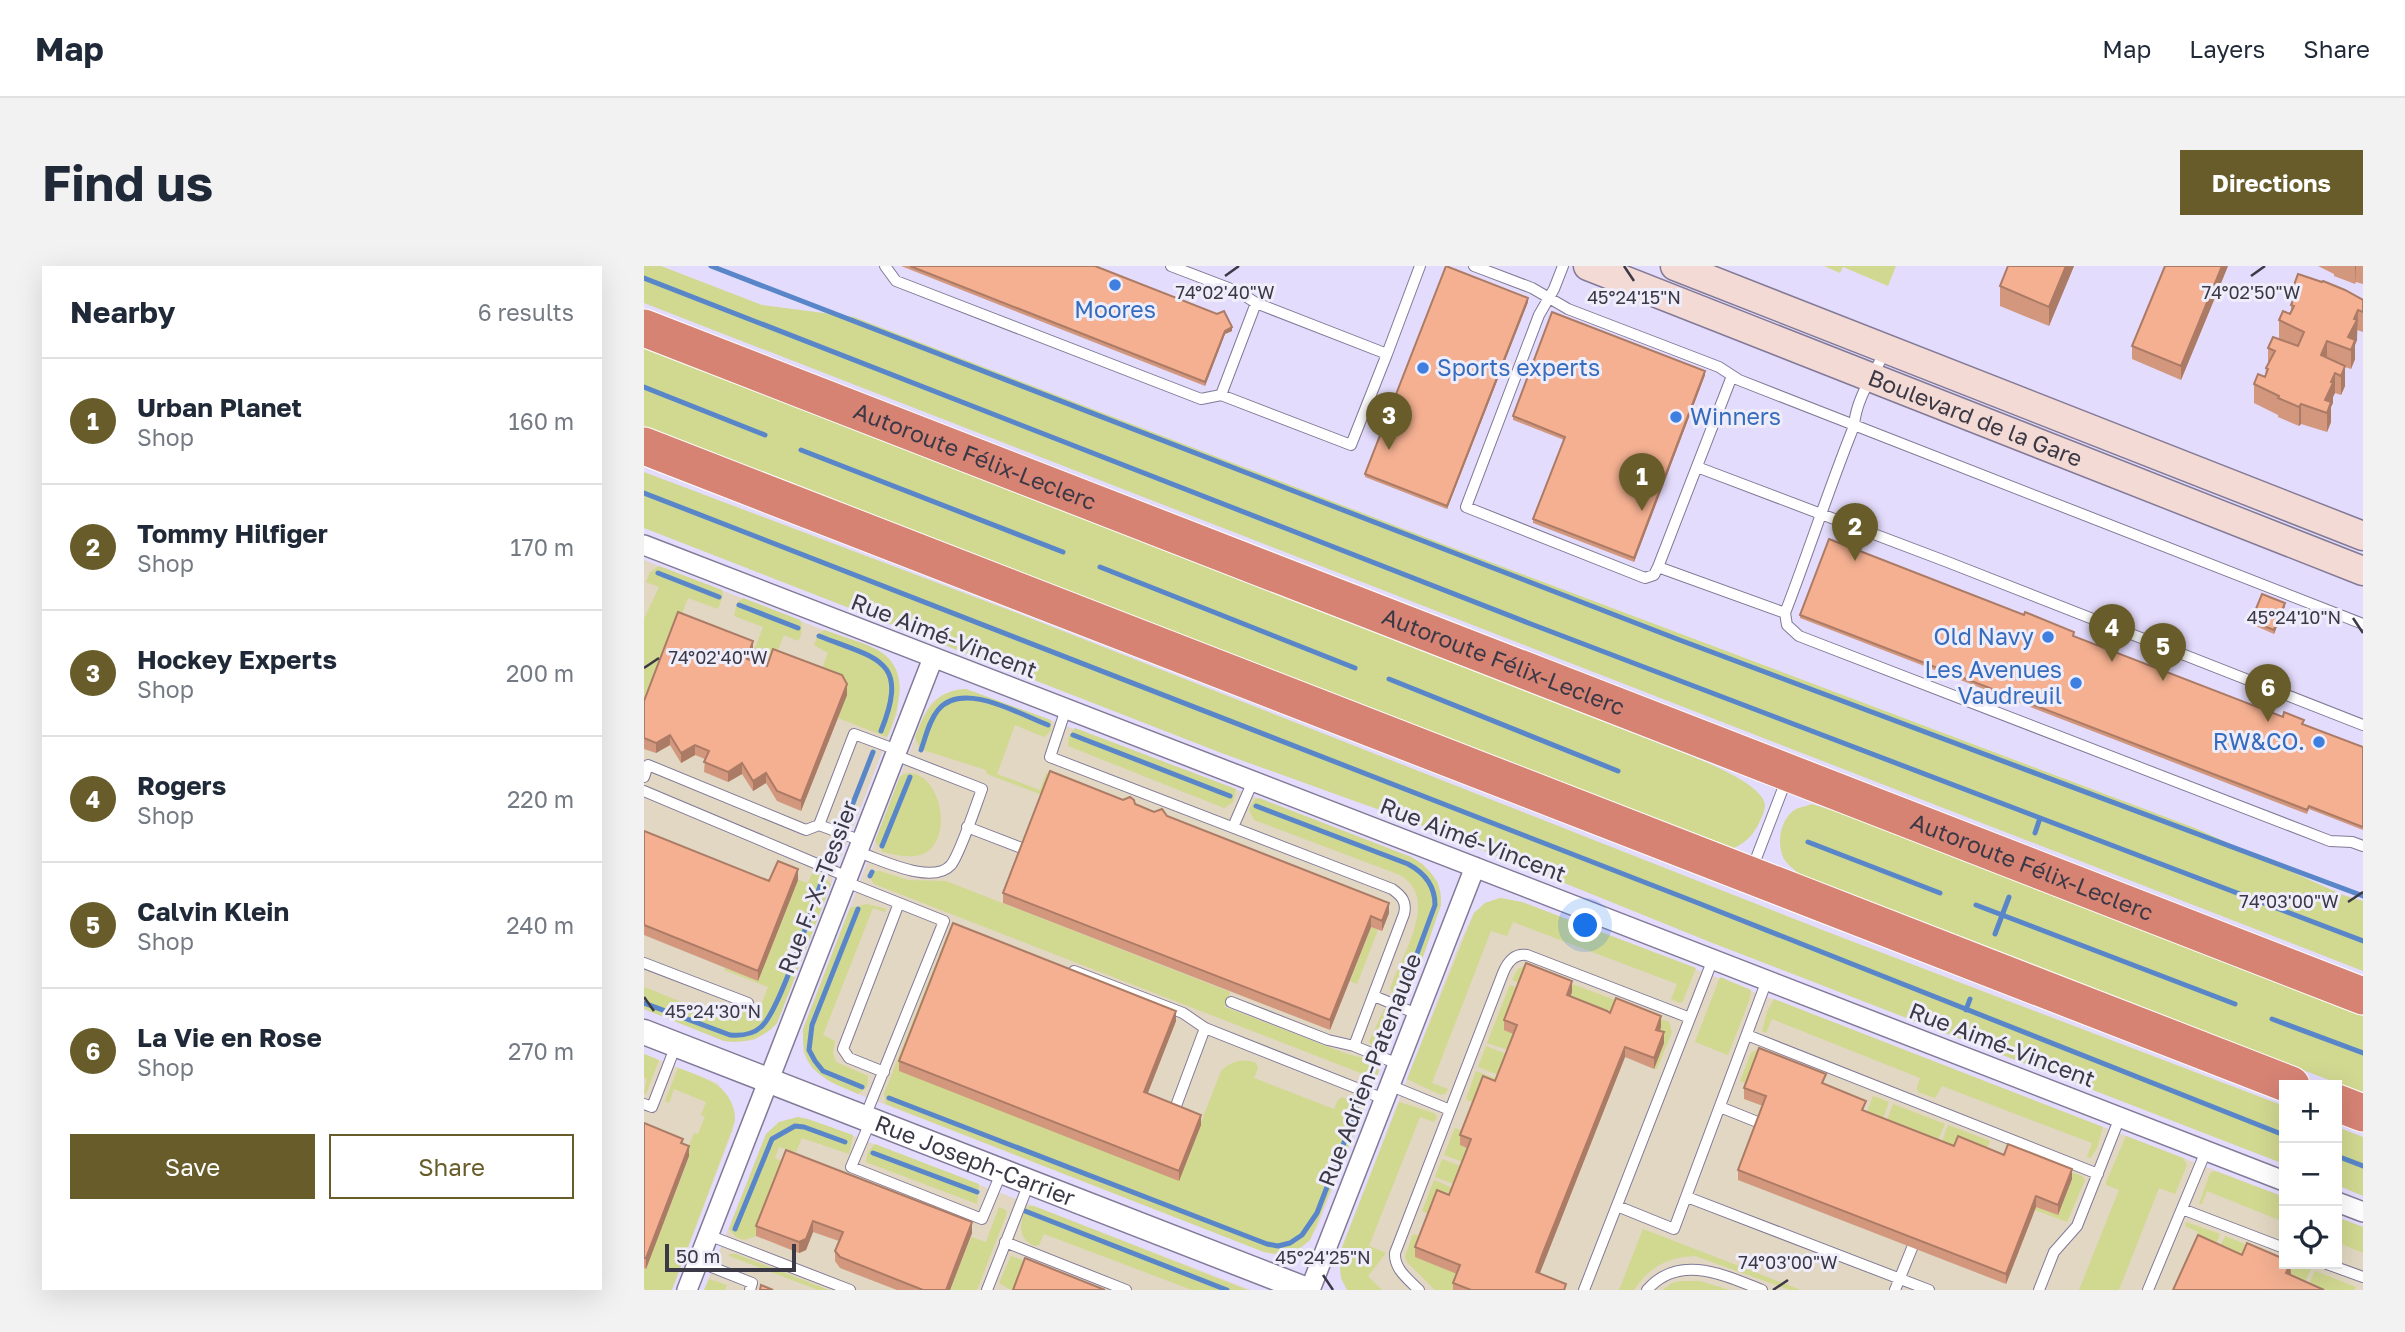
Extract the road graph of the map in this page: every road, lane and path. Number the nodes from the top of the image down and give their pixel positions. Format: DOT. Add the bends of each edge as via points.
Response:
graph roads {
  1 [pos="885,266"];
  2 [pos="1171,266"];
  3 [pos="1420,266"];
  4 [pos="1474,266"];
  5 [pos="1563,266"];
  6 [pos="1588,266"];
  7 [pos="1675,266"];
  8 [pos="1548,298"];
  9 [pos="1256,303"];
  10 [pos="644,328"];
  11 [pos="1886,349"];
  12 [pos="1387,354"];
  13 [pos="1732,376"];
  14 [pos="1872,378"];
  15 [pos="1220,395"];
  16 [pos="1854,426"];
  17 [pos="644,446"];
  18 [pos="1697,467"];
  19 [pos="1822,515"];
  20 [pos="2363,537"];
  21 [pos="646,551"];
  22 [pos="1658,567"];
  23 [pos="2363,571"];
  24 [pos="1785,613"];
  25 [pos="2363,624"];
  26 [pos="933,658"];
  27 [pos="1066,709"];
  28 [pos="2363,725"];
  29 [pos="896,753"];
  30 [pos="1789,773"];
  31 [pos="644,777"];
  32 [pos="1253,781"];
  33 [pos="644,791"];
  34 [pos="819,825"];
  35 [pos="967,827"];
  36 [pos="1233,827"];
  37 [pos="860,846"];
  38 [pos="2363,846"];
  39 [pos="1024,849"];
  40 [pos="1475,867"];
  41 [pos="1749,876"];
  42 [pos="847,879"];
  43 [pos="899,903"];
  44 [pos="944,921"];
  45 [pos="957,926"];
  46 [pos="1713,959"];
  47 [pos="644,963"];
  48 [pos="1070,970"];
  49 [pos="1767,980"];
  50 [pos="1374,996"];
  51 [pos="2363,996"];
  52 [pos="1231,1002"];
  53 [pos="748,1003"];
  54 [pos="1418,1014"];
  55 [pos="1690,1017"];
  56 [pos="1205,1028"];
  57 [pos="644,1032"];
  58 [pos="1747,1035"];
  59 [pos="677,1045"];
  60 [pos="1354,1046"];
  61 [pos="1398,1064"];
  62 [pos="884,1072"];
  63 [pos="2279,1080"];
  64 [pos="769,1081"];
  65 [pos="1387,1092"];
  66 [pos="644,1104"];
  67 [pos="2342,1105"];
  68 [pos="1720,1107"];
  69 [pos="1450,1110"];
  70 [pos="2363,1113"];
  71 [pos="1173,1114"];
  72 [pos="2120,1117"];
  73 [pos="868,1119"];
  74 [pos="1760,1123"];
  75 [pos="2206,1151"];
  76 [pos="1002,1171"];
  77 [pos="2098,1174"];
  78 [pos="2279,1179"];
  79 [pos="1029,1181"];
  80 [pos="1687,1197"];
  81 [pos="2342,1204"];
  82 [pos="1616,1206"];
  83 [pos="2182,1209"];
  84 [pos="2363,1212"];
  85 [pos="708,1235"];
  86 [pos="1005,1242"];
  87 [pos="2279,1246"];
  88 [pos="1912,1248"];
  89 [pos="699,1262"];
  90 [pos="2340,1269"];
  91 [pos="1899,1278"];
  92 [pos="2363,1278"];
  93 [pos="755,1286"];
  94 [pos="687,1290"];
  95 [pos="850,1290"];
  96 [pos="987,1290"];
  97 [pos="1126,1290"];
  98 [pos="1309,1290"];
  99 [pos="1419,1290"];
  100 [pos="1584,1290"];
  101 [pos="1647,1290"];
  102 [pos="1762,1290"];
  103 [pos="1895,1290"];
  104 [pos="1930,1290"];
  105 [pos="2039,1290"];
  106 [pos="2148,1290"];
  1 -- 15 [label="lane" via="895,281 1201,399"];
  2 -- 9 [label="lane"];
  3 -- 12 [label="lane"];
  4 -- 8 [label="lane"];
  5 -- 8 [label="lane"];
  6 -- 14 [label="main road, Boulevard de la Gare"];
  7 -- 11 [label="main road, Boulevard de la Gare"];
  8 -- 13 [label="lane"];
  8 -- 22 [label="lane" via="1466,507 1645,578 1654,575"];
  9 -- 12 [label="lane"];
  9 -- 15 [label="lane"];
  10 -- 30 [label="highway, Autoroute Félix-Leclerc"];
  11 -- 14 [label="lane"];
  11 -- 20 [label="main road, Boulevard de la Gare"];
  12 -- 15 [label="lane" via="1351,445"];
  13 -- 16 [label="lane"];
  13 -- 18 [label="lane"];
  14 -- 16 [label="lane"];
  14 -- 23 [label="main road, Boulevard de la Gare"];
  16 -- 19 [label="lane"];
  16 -- 25 [label="lane"];
  17 -- 41 [label="highway"];
  18 -- 19 [label="lane"];
  18 -- 22 [label="lane"];
  19 -- 24 [label="lane"];
  19 -- 28 [label="lane"];
  21 -- 26 [label="street, Rue Aimé-Vincent"];
  22 -- 24 [label="lane"];
  24 -- 38 [label="lane" via="1787,625 1799,636 2330,841"];
  26 -- 27 [label="street, Rue Aimé-Vincent"];
  26 -- 29 [label="street, Rue F.-X.-Tessier"];
  27 -- 32 [label="street, Rue Aimé-Vincent"];
  27 -- 36 [label="lane" via="1051,757"];
  29 -- 34 [label="lane" via="854,734"];
  29 -- 35 [label="lane" via="982,789"];
  29 -- 37 [label="street, Rue F.-X.-Tessier"];
  30 -- 41 [label="lane"];
  30 -- 51 [label="highway, Autoroute Félix-Leclerc"];
  31 -- 34 [label="lane" via="648,765 806,830"];
  32 -- 36 [label="lane"];
  32 -- 40 [label="street, Rue Aimé-Vincent"];
  33 -- 42 [label="lane"];
  34 -- 37 [label="lane"];
  35 -- 37 [label="lane" via="952,863 941,871 920,872"];
  35 -- 39 [label="lane"];
  36 -- 50 [label="lane" via="1401,896 1406,907"];
  37 -- 42 [label="street, Rue F.-X.-Tessier"];
  40 -- 46 [label="street, Rue Aimé-Vincent"];
  40 -- 54 [label="street, Rue Adrien-Patenaude"];
  41 -- 63 [label="highway"];
  42 -- 43 [label="lane"];
  42 -- 64 [label="street, Rue F.-X.-Tessier"];
  43 -- 44 [label="lane"];
  43 -- 62 [label="lane" via="843,1049 849,1058"];
  44 -- 45 [label="lane"];
  44 -- 62 [label="lane"];
  46 -- 49 [label="street, Rue Aimé-Vincent"];
  46 -- 55 [label="lane"];
  47 -- 53 [label="lane"];
  48 -- 56 [label="lane" via="1183,1013"];
  49 -- 58 [label="lane"];
  49 -- 72 [label="street, Rue Aimé-Vincent"];
  50 -- 54 [label="lane"];
  50 -- 60 [label="lane"];
  52 -- 60 [label="lane"];
  54 -- 61 [label="street, Rue Adrien-Patenaude"];
  55 -- 69 [label="lane" via="1527,955 1516,956 1506,965"];
  55 -- 82 [label="lane"];
  56 -- 65 [label="lane"];
  56 -- 71 [label="lane"];
  57 -- 59 [label="street, Rue Joseph-Carrier"];
  58 -- 68 [label="lane"];
  58 -- 77 [label="lane"];
  59 -- 64 [label="street, Rue Joseph-Carrier"];
  59 -- 66 [label="lane" via="652,1107"];
  60 -- 61 [label="lane"];
  61 -- 65 [label="street, Rue Adrien-Patenaude"];
  62 -- 73 [label="lane"];
  64 -- 73 [label="street, Rue Joseph-Carrier"];
  64 -- 85 [label="street, Rue F.-X.-Tessier"];
  65 -- 69 [label="lane"];
  65 -- 98 [label="street, Rue Adrien-Patenaude"];
  67 -- 70 [label="highway"];
  68 -- 74 [label="lane"];
  68 -- 80 [label="lane"];
  69 -- 99 [label="lane" via="1394,1257"];
  72 -- 75 [label="street, Rue Aimé-Vincent"];
  72 -- 77 [label="lane"];
  73 -- 76 [label="street, Rue Joseph-Carrier"];
  73 -- 76 [label="lane" via="851,1167 982,1219"];
  75 -- 78 [label="street, Rue Aimé-Vincent"];
  75 -- 83 [label="lane"];
  76 -- 79 [label="street, Rue Joseph-Carrier"];
  77 -- 105 [label="lane" via="2077,1226 2054,1252"];
  79 -- 86 [label="lane"];
  79 -- 98 [label="street, Rue Joseph-Carrier"];
  80 -- 82 [label="lane" via="1674,1229"];
  80 -- 91 [label="lane"];
  81 -- 84 [label="street"];
  82 -- 100 [label="lane"];
  83 -- 87 [label="lane"];
  83 -- 106 [label="lane"];
  85 -- 89 [label="street, Rue F.-X.-Tessier"];
  85 -- 95 [label="lane"];
  86 -- 96 [label="lane"];
  86 -- 97 [label="lane"];
  88 -- 91 [label="lane"];
  89 -- 93 [label="lane"];
  89 -- 94 [label="street, Rue F.-X.-Tessier"];
  90 -- 92 [label="lane"];
  91 -- 103 [label="lane"];
  91 -- 104 [label="lane"];
  101 -- 102 [label="lane" via="1662,1276 1686,1269 1726,1275"];
}
